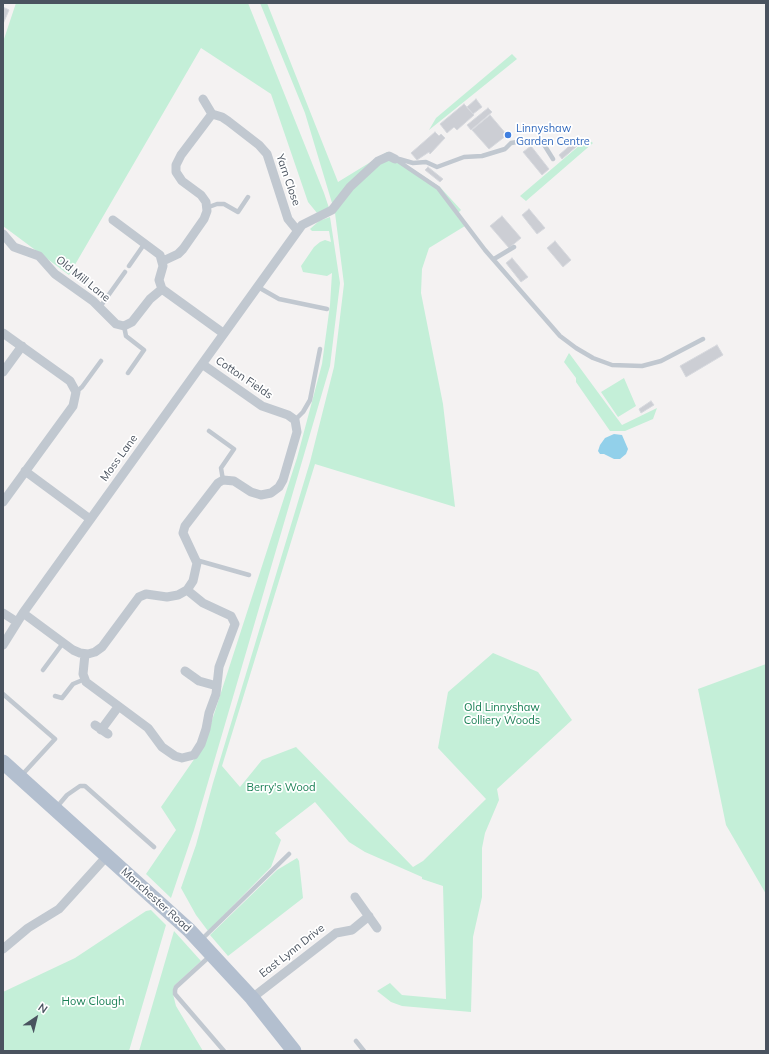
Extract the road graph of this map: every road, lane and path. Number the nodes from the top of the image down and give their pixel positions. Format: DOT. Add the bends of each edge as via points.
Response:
graph roads {
  1 [pos="203,99"];
  2 [pos="212,114"];
  3 [pos="395,158"];
  4 [pos="553,159"];
  5 [pos="248,197"];
  6 [pos="206,208"];
  7 [pos="127,218"];
  8 [pos="113,220"];
  9 [pos="122,226"];
  10 [pos="297,230"];
  11 [pos="3,234"];
  12 [pos="145,243"];
  13 [pos="514,247"];
  14 [pos="494,259"];
  15 [pos="163,261"];
  16 [pos="129,266"];
  17 [pos="126,272"];
  18 [pos="258,287"];
  19 [pos="162,289"];
  20 [pos="100,307"];
  21 [pos="327,309"];
  22 [pos="124,326"];
  23 [pos="3,334"];
  24 [pos="223,334"];
  25 [pos="703,339"];
  26 [pos="22,346"];
  27 [pos="320,349"];
  28 [pos="101,361"];
  29 [pos="202,364"];
  30 [pos="3,372"];
  31 [pos="128,373"];
  32 [pos="76,392"];
  33 [pos="295,420"];
  34 [pos="210,431"];
  35 [pos="25,471"];
  36 [pos="223,480"];
  37 [pos="3,502"];
  38 [pos="90,519"];
  39 [pos="196,560"];
  40 [pos="249,575"];
  41 [pos="187,590"];
  42 [pos="3,613"];
  43 [pos="23,613"];
  44 [pos="17,622"];
  45 [pos="63,643"];
  46 [pos="3,645"];
  47 [pos="85,654"];
  48 [pos="43,670"];
  49 [pos="185,671"];
  50 [pos="85,679"];
  51 [pos="217,686"];
  52 [pos="3,694"];
  53 [pos="55,696"];
  54 [pos="118,707"];
  55 [pos="102,730"];
  56 [pos="3,762"];
  57 [pos="20,778"];
  58 [pos="55,809"];
  59 [pos="154,847"];
  60 [pos="289,854"];
  61 [pos="108,856"];
  62 [pos="355,896"];
  63 [pos="369,916"];
  64 [pos="377,928"];
  65 [pos="200,941"];
  66 [pos="3,949"];
  67 [pos="212,954"];
  68 [pos="252,998"];
  69 [pos="356,1041"];
  70 [pos="224,1051"];
  71 [pos="294,1051"];
  72 [pos="364,1051"];
  1 -- 2 [label="street"];
  2 -- 6 [label="street" via="176,164 176,172 201,195"];
  2 -- 10 [label="street, Yarn Close" via="228,121 260,145 267,154 288,219"];
  3 -- 4 [label="lane" via="413,163 426,162 437,167 464,157 482,156 506,149 511,143 528,140 543,143"];
  3 -- 10 [label="street, Moss Lane" via="389,156 378,161 350,187 332,210 307,221"];
  3 -- 14 [label="lane" via="438,188"];
  5 -- 6 [label="lane" via="238,212 224,204"];
  6 -- 15 [label="street" via="204,219 183,248 178,254"];
  7 -- 9 [label="street"];
  8 -- 9 [label="street"];
  9 -- 12 [label="street"];
  10 -- 18 [label="street, Moss Lane"];
  11 -- 20 [label="street, Old Mill Lane" via="14,247 38,256 55,274"];
  12 -- 15 [label="street" via="160,255"];
  12 -- 16 [label="lane"];
  13 -- 14 [label="lane"];
  14 -- 25 [label="lane" via="560,336 593,358 612,365 642,366 661,361"];
  15 -- 19 [label="street" via="159,280"];
  17 -- 20 [label="lane"];
  18 -- 21 [label="lane" via="279,298"];
  18 -- 24 [label="street, Moss Lane"];
  19 -- 22 [label="street" via="150,299 136,319"];
  19 -- 24 [label="street"];
  20 -- 22 [label="street, Old Mill Lane" via="112,321"];
  22 -- 31 [label="lane" via="126,336 144,350"];
  23 -- 26 [label="street"];
  24 -- 29 [label="street, Moss Lane"];
  26 -- 30 [label="street"];
  26 -- 32 [label="street" via="70,380"];
  27 -- 33 [label="lane" via="310,400"];
  28 -- 32 [label="lane"];
  29 -- 33 [label="street, Cotton Fields" via="262,406"];
  29 -- 38 [label="street, Moss Lane"];
  32 -- 35 [label="street" via="72,406"];
  33 -- 36 [label="street" via="297,432 283,480 275,490 266,495 256,494 234,481"];
  34 -- 36 [label="lane" via="234,449 221,468"];
  35 -- 37 [label="street"];
  35 -- 38 [label="street"];
  36 -- 39 [label="street" via="214,487 185,526 183,533"];
  38 -- 43 [label="street, Moss Lane"];
  39 -- 40 [label="lane"];
  39 -- 41 [label="street" via="196,572"];
  41 -- 47 [label="street" via="167,597 146,594 139,598 102,647"];
  41 -- 51 [label="street" via="197,599 226,612 234,620 235,628 219,667"];
  42 -- 44 [label="street"];
  43 -- 44 [label="street, Moss Lane"];
  43 -- 45 [label="street"];
  44 -- 46 [label="street, Moss Lane"];
  45 -- 47 [label="street"];
  45 -- 48 [label="lane"];
  47 -- 50 [label="street"];
  49 -- 51 [label="street" via="200,681"];
  50 -- 53 [label="lane" via="73,684 62,698"];
  50 -- 54 [label="street" via="94,690"];
  51 -- 54 [label="street" via="201,744 194,755 188,758 175,756 162,747 148,728"];
  52 -- 57 [label="lane" via="55,739"];
  54 -- 55 [label="street"];
  56 -- 57 [label="main road, Manchester Road"];
  57 -- 58 [label="main road, Manchester Road"];
  58 -- 59 [label="lane" via="67,795 80,786 85,786"];
  58 -- 61 [label="main road, Manchester Road"];
  60 -- 65 [label="lane"];
  61 -- 65 [label="main road, Manchester Road"];
  61 -- 66 [label="street" via="59,909 28,928"];
  62 -- 63 [label="street"];
  63 -- 64 [label="street"];
  63 -- 68 [label="street, East Lynn Drive" via="352,930 336,933"];
  65 -- 67 [label="main road, Manchester Road"];
  67 -- 68 [label="main road, Manchester Road"];
  67 -- 70 [label="lane" via="176,987 175,994"];
  68 -- 71 [label="main road, Manchester Road"];
  69 -- 72 [label="lane"];
}
